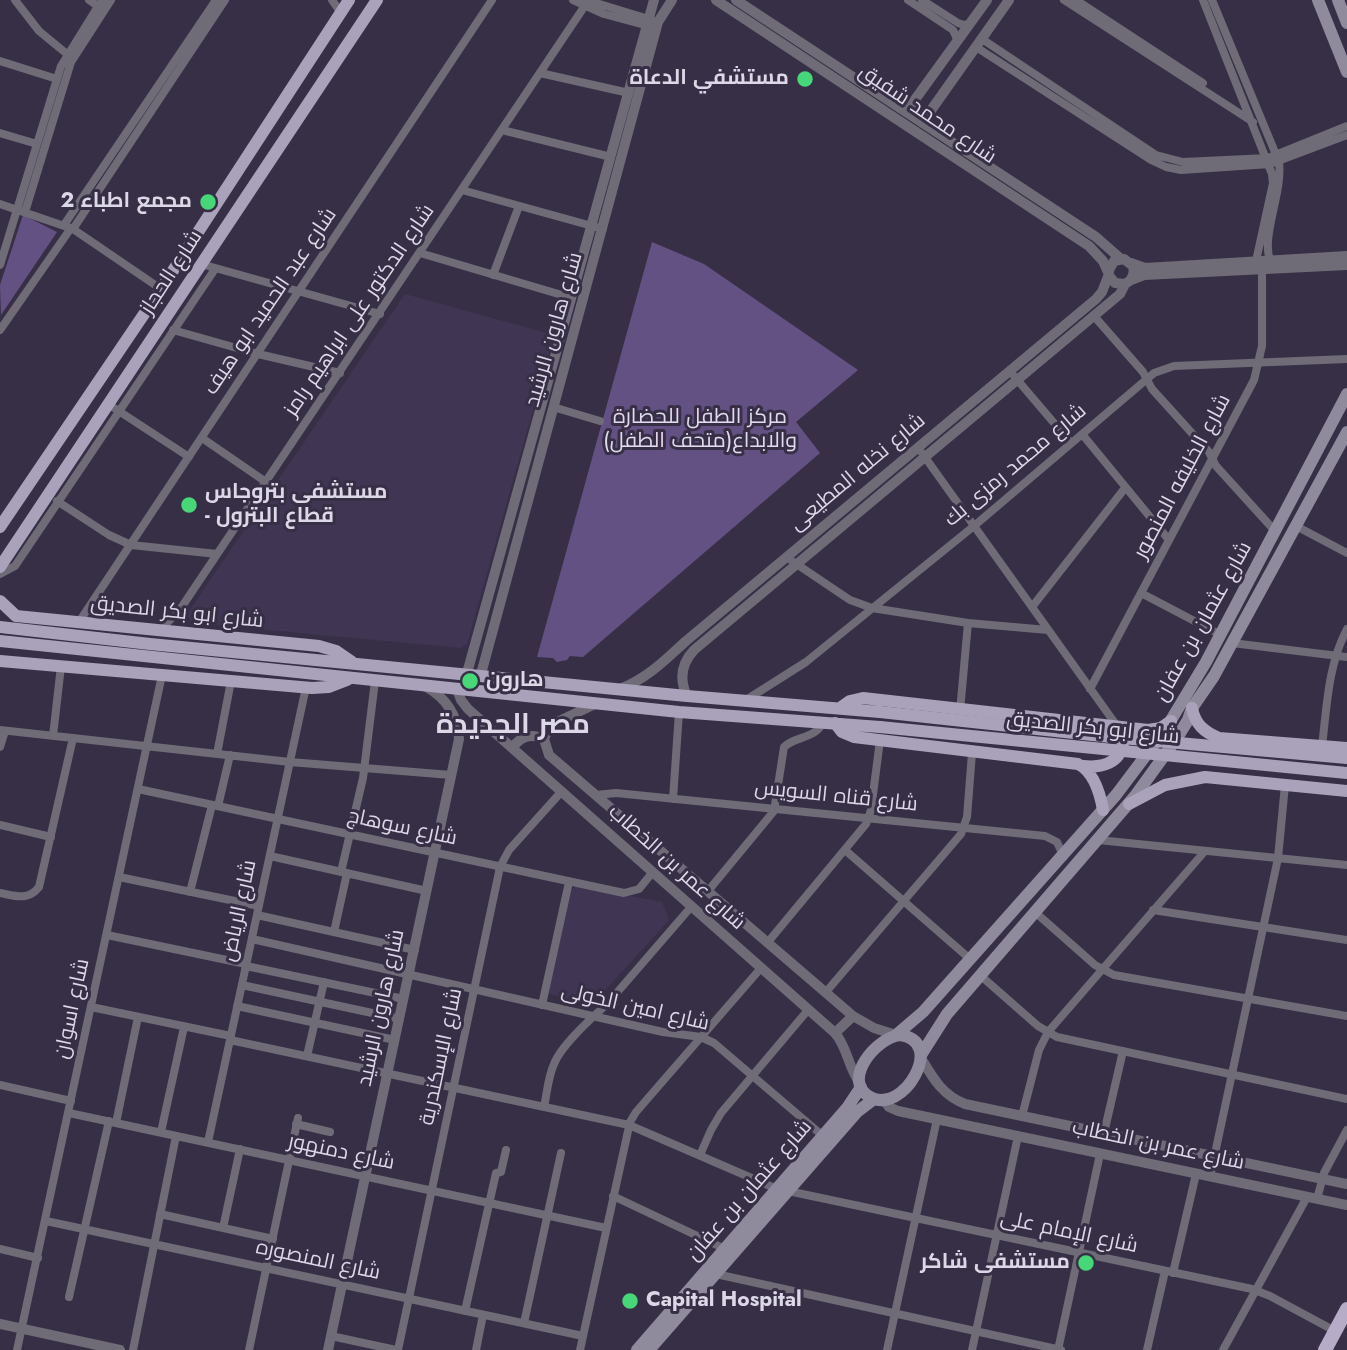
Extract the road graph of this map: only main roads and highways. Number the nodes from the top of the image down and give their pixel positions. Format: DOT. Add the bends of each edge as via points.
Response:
graph roads {
  1 [pos="349,0"];
  2 [pos="377,0"];
  3 [pos="1318,0"];
  4 [pos="1338,0"];
  5 [pos="1347,23"];
  6 [pos="1347,72"];
  7 [pos="105,371"];
  8 [pos="123,382"];
  9 [pos="94,387"];
  10 [pos="1347,394"];
  11 [pos="113,404"];
  12 [pos="1346,436"];
  13 [pos="0,527"];
  14 [pos="0,567"];
  15 [pos="0,601"];
  16 [pos="16,616"];
  17 [pos="0,625"];
  18 [pos="0,641"];
  19 [pos="0,661"];
  20 [pos="352,662"];
  21 [pos="349,678"];
  22 [pos="840,708"];
  23 [pos="1192,708"];
  24 [pos="1171,722"];
  25 [pos="1117,726"];
  26 [pos="880,733"];
  27 [pos="1219,738"];
  28 [pos="1347,748"];
  29 [pos="1347,758"];
  30 [pos="1083,766"];
  31 [pos="1347,773"];
  32 [pos="1205,777"];
  33 [pos="1347,790"];
  34 [pos="1129,804"];
  35 [pos="1103,810"];
  36 [pos="950,1010"];
  37 [pos="923,1012"];
  38 [pos="896,1035"];
  39 [pos="921,1056"];
  40 [pos="861,1085"];
  41 [pos="878,1099"];
  42 [pos="782,1190"];
  43 [pos="1347,1308"];
  44 [pos="637,1350"];
  45 [pos="649,1350"];
  46 [pos="1325,1350"];
  1 -- 7 [label="main road, شارع الحجاز"];
  2 -- 8 [label="main road, شارع الحجاز"];
  3 -- 6 [label="main road"];
  4 -- 5 [label="main road"];
  7 -- 8 [label="main road"];
  7 -- 9 [label="main road, شارع الحجاز"];
  8 -- 11 [label="main road, شارع الحجاز"];
  9 -- 11 [label="main road" via="104,390"];
  9 -- 13 [label="main road, شارع الحجاز"];
  10 -- 24 [label="main road, شارع عثمان بن عفان"];
  11 -- 14 [label="main road, شارع الحجاز"];
  12 -- 23 [label="main road, شارع عثمان بن عفان"];
  15 -- 16 [label="main road"];
  16 -- 17 [label="main road"];
  16 -- 20 [label="main road, شارع ابو بكر الصديق" via="319,646"];
  17 -- 20 [label="main road, شارع ابو بكر الصديق"];
  18 -- 21 [label="main road, شارع ابو بكر الصديق"];
  19 -- 21 [label="main road, شارع ابو بكر الصديق" via="306,687 329,687"];
  20 -- 22 [label="main road, شارع ابو بكر الصديق"];
  21 -- 26 [label="main road, شارع ابو بكر الصديق" via="679,712 829,722"];
  22 -- 25 [label="main road, شارع ابو بكر الصديق" via="863,698"];
  22 -- 29 [label="main road, شارع ابو بكر الصديق, bridge"];
  23 -- 27 [label="main road, شارع ابو بكر الصديق" via="1202,729"];
  23 -- 34 [label="main road, شارع عثمان بن عفان" via="1177,738"];
  24 -- 25 [label="main road, شارع ابو بكر الصديق" via="1157,729"];
  24 -- 35 [label="main road, شارع عثمان بن عفان"];
  25 -- 30 [label="main road" via="1123,745 1116,758 1102,765"];
  26 -- 30 [label="main road, شارع ابو بكر الصديق" via="972,753"];
  26 -- 31 [label="main road, شارع ابو بكر الصديق, bridge"];
  27 -- 28 [label="main road"];
  27 -- 32 [label="main road" via="1205,743 1198,754"];
  30 -- 35 [label="main road, شارع ابو بكر الصديق"];
  32 -- 33 [label="main road, شارع ابو بكر الصديق"];
  32 -- 34 [label="main road, شارع ابو بكر الصديق" via="1165,785"];
  34 -- 36 [label="main road, شارع عثمان بن عفان"];
  35 -- 37 [label="main road, شارع عثمان بن عفان"];
  36 -- 37 [label="main road" via="928,1024"];
  36 -- 39 [label="main road, شارع عثمان بن عفان"];
  37 -- 38 [label="main road, شارع عثمان بن عفان"];
  38 -- 39 [label="main road" via="912,1038"];
  38 -- 40 [label="main road" via="869,1053"];
  39 -- 41 [label="main road" via="909,1085"];
  40 -- 41 [label="main road" via="866,1094"];
  40 -- 42 [label="main road, شارع عثمان بن عفان"];
  41 -- 42 [label="main road, شارع عثمان بن عفان" via="860,1109"];
  42 -- 44 [label="main road, شارع عثمان بن عفان"];
  42 -- 45 [label="main road, شارع عثمان بن عفان"];
  43 -- 46 [label="highway"];
}
